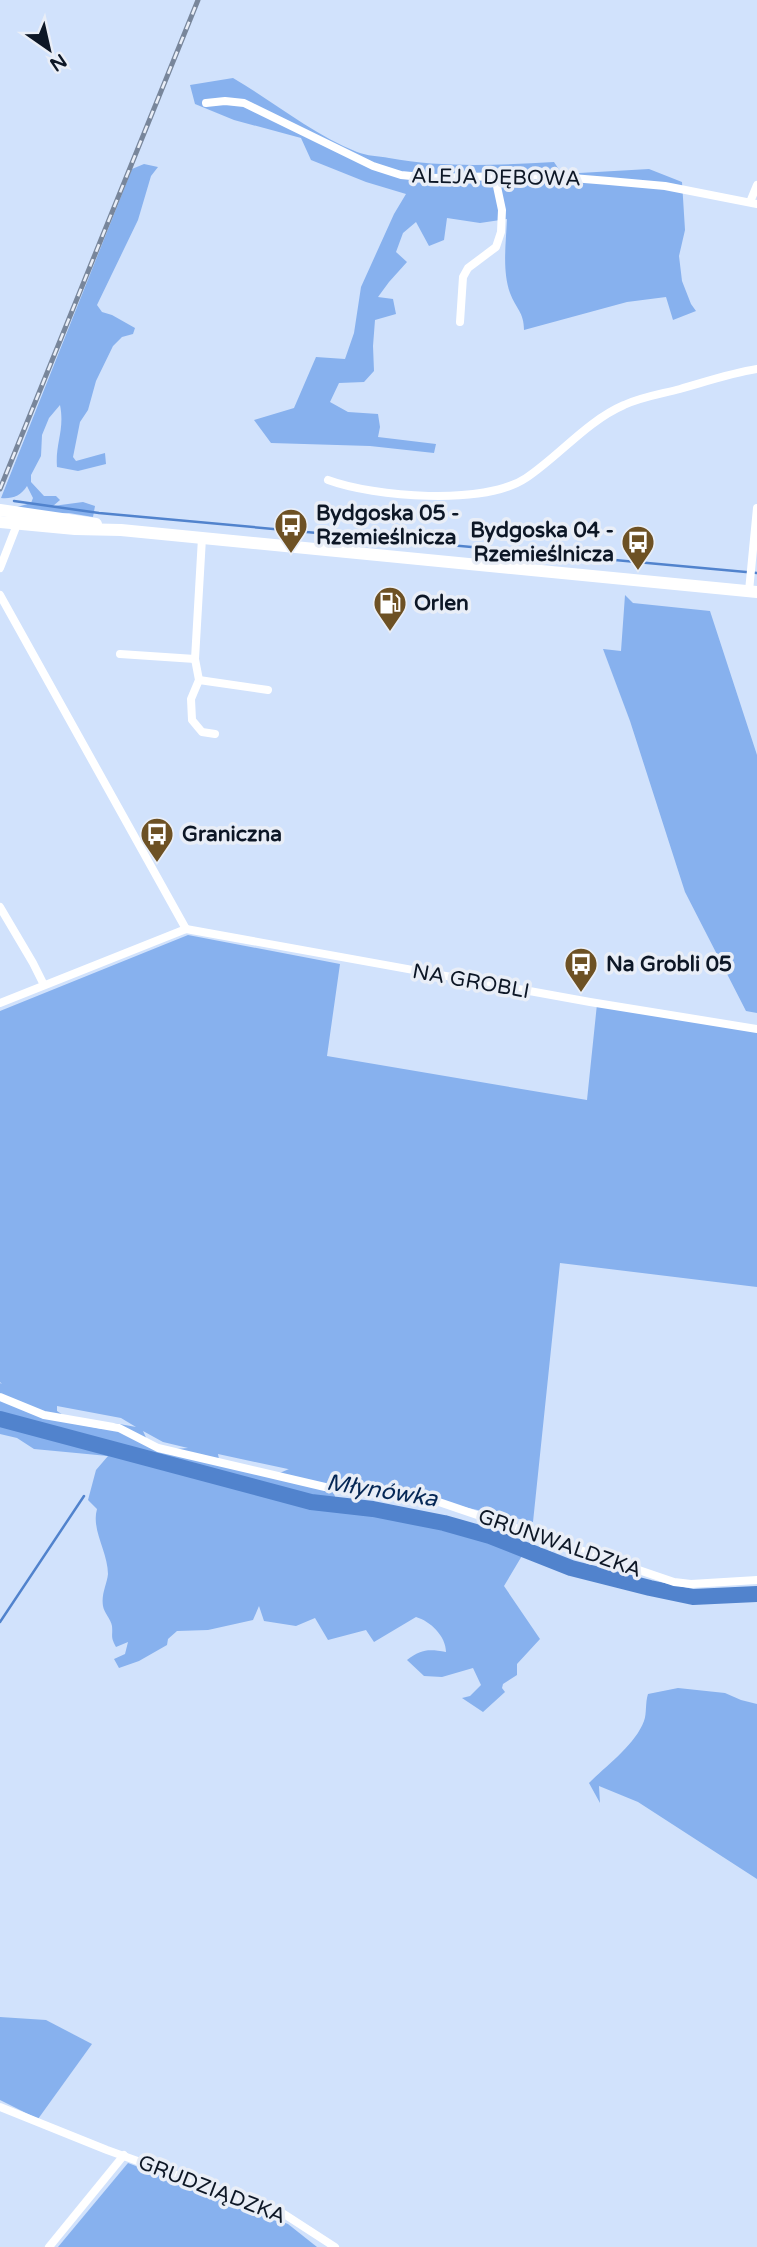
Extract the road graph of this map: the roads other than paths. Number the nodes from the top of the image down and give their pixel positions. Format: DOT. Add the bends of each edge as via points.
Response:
graph roads {
  1 [pos="206,103"];
  2 [pos="495,177"];
  3 [pos="757,185"];
  4 [pos="753,203"];
  5 [pos="460,322"];
  6 [pos="757,369"];
  7 [pos="328,480"];
  8 [pos="757,508"];
  9 [pos="0,510"];
  10 [pos="34,515"];
  11 [pos="0,522"];
  12 [pos="16,524"];
  13 [pos="121,530"];
  14 [pos="202,537"];
  15 [pos="0,568"];
  16 [pos="753,591"];
  17 [pos="0,594"];
  18 [pos="120,654"];
  19 [pos="195,659"];
  20 [pos="198,680"];
  21 [pos="268,690"];
  22 [pos="215,734"];
  23 [pos="0,907"];
  24 [pos="186,929"];
  25 [pos="44,985"];
  26 [pos="0,1003"];
  27 [pos="757,1029"];
  28 [pos="0,1397"];
  29 [pos="757,1580"];
  30 [pos="0,2107"];
  31 [pos="124,2155"];
  32 [pos="49,2247"];
  33 [pos="335,2247"];
  1 -- 2 [label="street, ALEJA DĘBOWA" via="244,103 401,176"];
  2 -- 4 [label="street, ALEJA DĘBOWA" via="535,175 665,186"];
  2 -- 5 [label="street" via="501,232 496,247 463,277"];
  3 -- 4 [label="street"];
  6 -- 7 [label="street" via="625,404 523,480 500,488 433,496 351,489"];
  8 -- 16 [label="street"];
  9 -- 10 [label="main road"];
  10 -- 12 [label="street"];
  10 -- 13 [label="main road"];
  11 -- 12 [label="main road"];
  12 -- 13 [label="main road"];
  12 -- 15 [label="street"];
  13 -- 14 [label="main road"];
  14 -- 16 [label="main road"];
  14 -- 19 [label="street"];
  17 -- 24 [label="street"];
  18 -- 19 [label="street"];
  19 -- 20 [label="street"];
  20 -- 21 [label="street"];
  20 -- 22 [label="street" via="191,699 192,720 202,732"];
  23 -- 25 [label="street"];
  24 -- 25 [label="street"];
  24 -- 27 [label="street, NA GROBLI"];
  25 -- 26 [label="street"];
  28 -- 29 [label="street, GRUNWALDZKA" via="44,1415 119,1428 158,1448 325,1486 436,1501 674,1582"];
  30 -- 31 [label="street, GRUDZIĄDZKA"];
  31 -- 32 [label="street"];
  31 -- 33 [label="street, GRUDZIĄDZKA" via="284,2214"];
}
